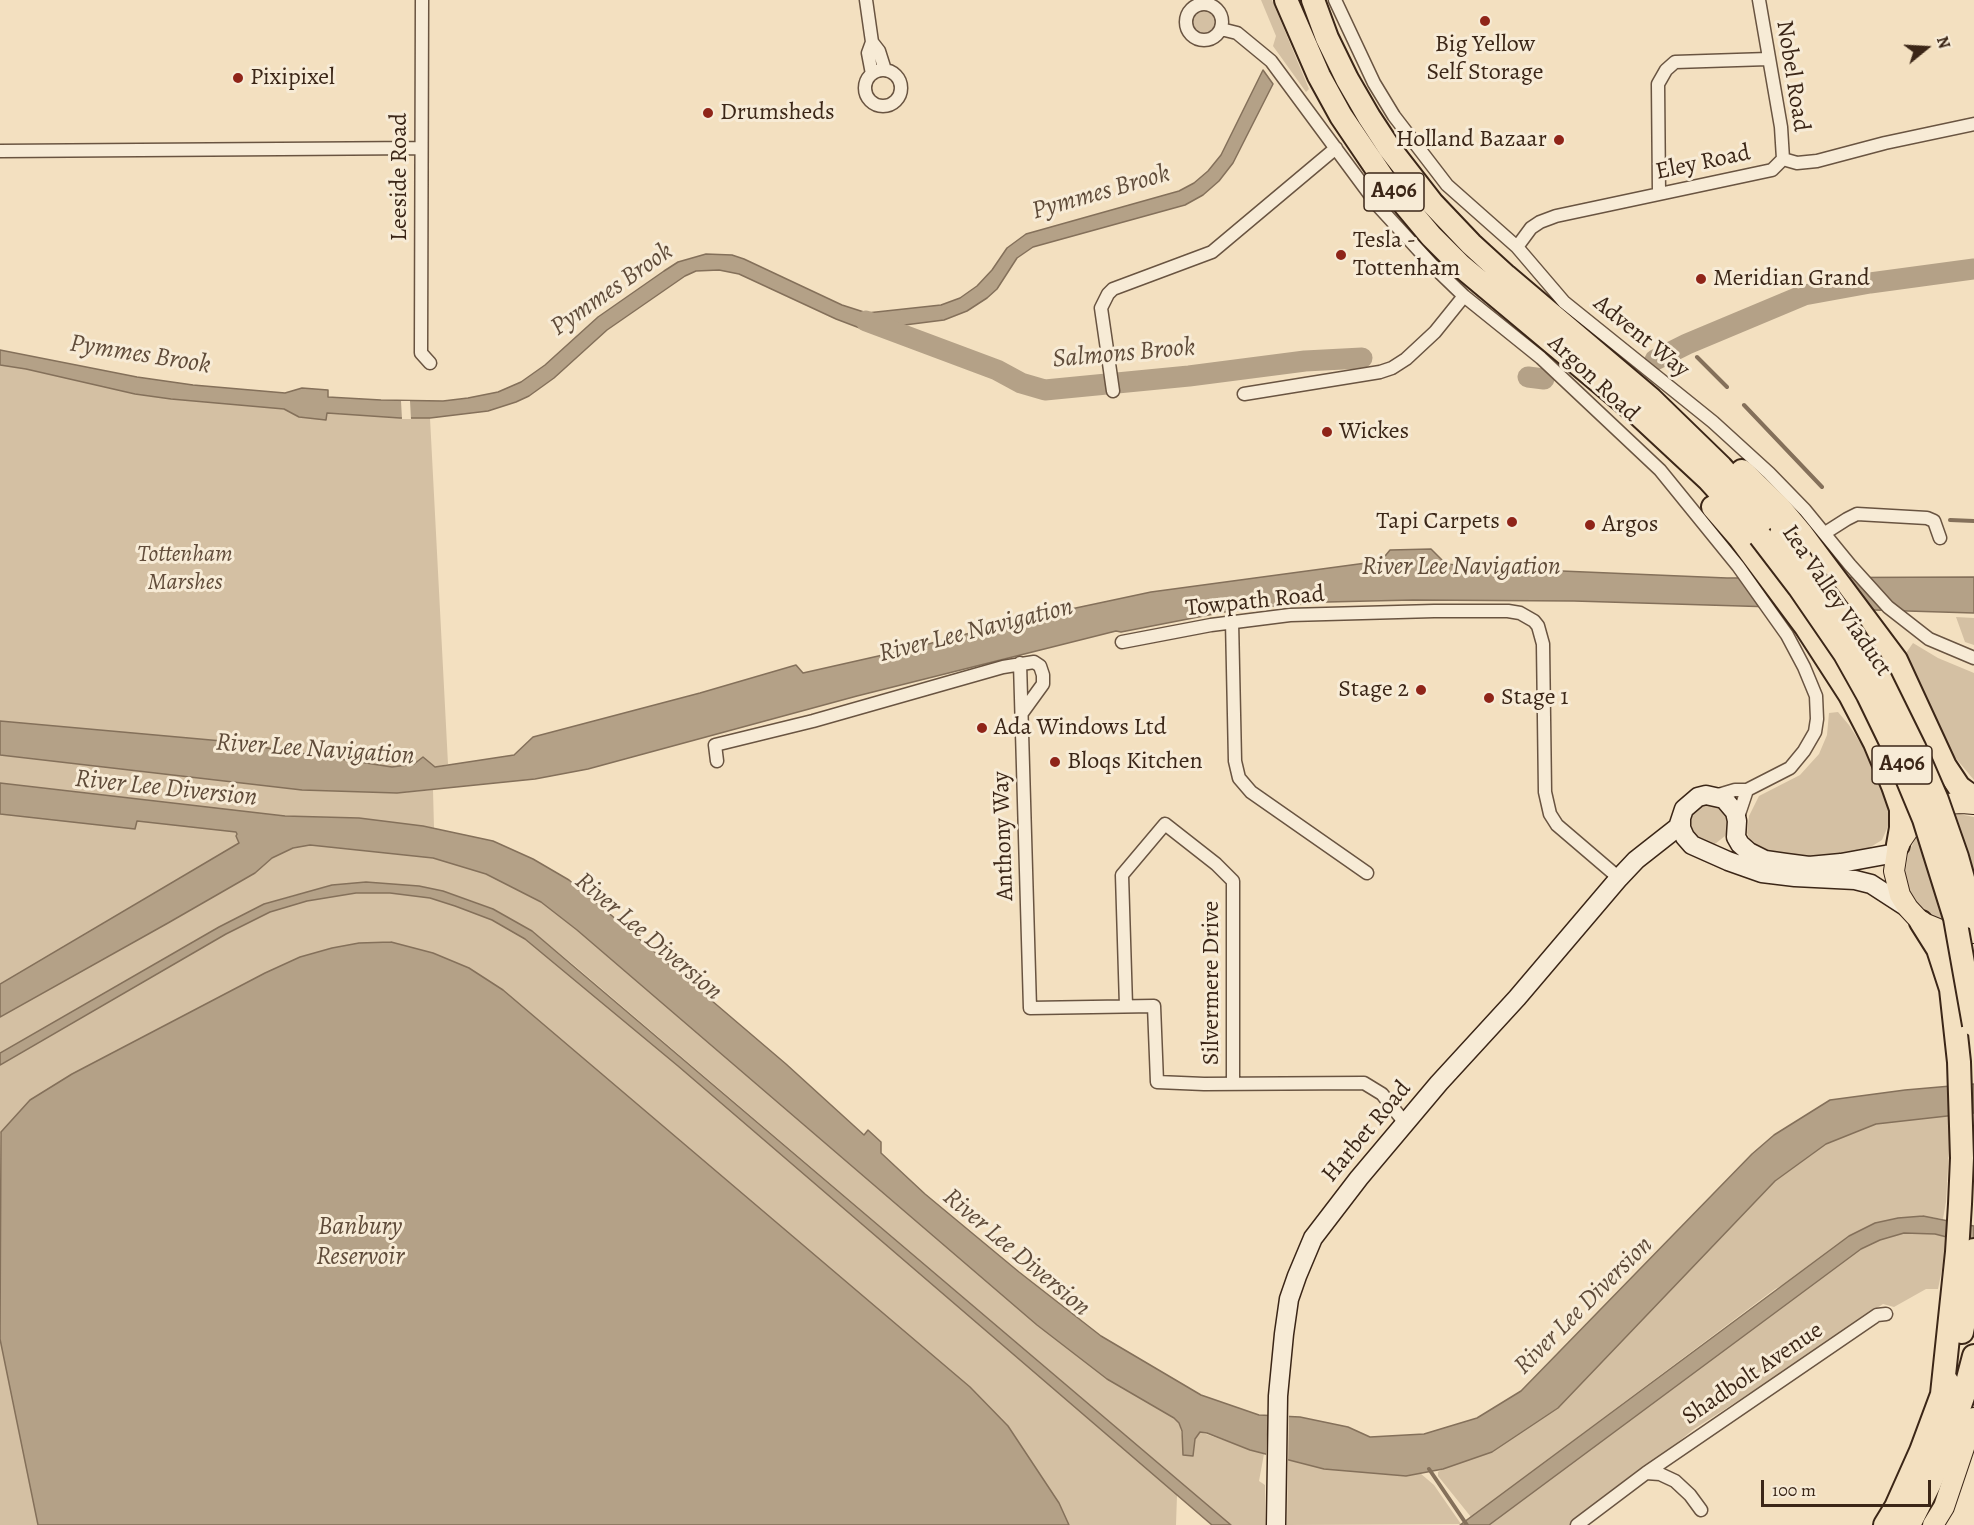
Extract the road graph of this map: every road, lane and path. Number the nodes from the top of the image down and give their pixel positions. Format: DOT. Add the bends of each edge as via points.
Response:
graph roads {
  1 [pos="422,0"];
  2 [pos="866,0"];
  3 [pos="1286,0"];
  4 [pos="1291,0"];
  5 [pos="1312,0"];
  6 [pos="1335,0"];
  7 [pos="1759,0"];
  8 [pos="1202,2"];
  9 [pos="1221,29"];
  10 [pos="1299,29"];
  11 [pos="872,42"];
  12 [pos="1768,59"];
  13 [pos="885,70"];
  14 [pos="872,74"];
  15 [pos="1974,124"];
  16 [pos="420,148"];
  17 [pos="1336,148"];
  18 [pos="0,151"];
  19 [pos="1783,159"];
  20 [pos="1659,193"];
  21 [pos="1516,247"];
  22 [pos="1464,296"];
  23 [pos="430,363"];
  24 [pos="1113,386"];
  25 [pos="1244,394"];
  26 [pos="1645,406"];
  27 [pos="1825,533"];
  28 [pos="1770,535"];
  29 [pos="1940,538"];
  30 [pos="1232,621"];
  31 [pos="1796,631"];
  32 [pos="1122,642"];
  33 [pos="1974,658"];
  34 [pos="1020,663"];
  35 [pos="1022,713"];
  36 [pos="717,761"];
  37 [pos="1747,790"];
  38 [pos="1715,796"];
  39 [pos="1974,798"];
  40 [pos="1974,804"];
  41 [pos="1682,818"];
  42 [pos="1736,825"];
  43 [pos="1657,843"];
  44 [pos="1695,847"];
  45 [pos="1897,849"];
  46 [pos="1366,873"];
  47 [pos="1619,878"];
  48 [pos="1915,915"];
  49 [pos="1973,929"];
  50 [pos="1126,1006"];
  51 [pos="1965,1029"];
  52 [pos="1233,1083"];
  53 [pos="1405,1123"];
  54 [pos="1974,1250"];
  55 [pos="1886,1314"];
  56 [pos="1955,1334"];
  57 [pos="1974,1356"];
  58 [pos="1974,1418"];
  59 [pos="1963,1451"];
  60 [pos="1646,1473"];
  61 [pos="1701,1510"];
  62 [pos="1941,1516"];
  63 [pos="1276,1525"];
  64 [pos="1577,1525"];
  65 [pos="1885,1525"];
  66 [pos="1909,1525"];
  67 [pos="1922,1525"];
  68 [pos="1933,1525"];
  1 -- 16 [label="street, Leeside Road"];
  2 -- 11 [label="street"];
  3 -- 10 [label="highway, A406"];
  4 -- 10 [label="highway, A406"];
  5 -- 26 [label="highway, Lea Valley Viaduct / A406" via="1347,79 1390,148 1432,202"];
  6 -- 21 [label="street, Advent Way" via="1374,83 1414,145 1447,185"];
  7 -- 12 [label="street, Nobel Road"];
  8 -- 9 [label="street" via="1217,9 1222,18"];
  8 -- 9 [label="street" via="1186,18 1190,34 1205,40 1215,37"];
  9 -- 17 [label="street, Argon Road" via="1237,33 1263,53"];
  10 -- 26 [label="highway, Lea Valley Viaduct / A406" via="1341,116 1385,181 1431,236 1532,324"];
  11 -- 13 [label="street"];
  11 -- 14 [label="street" via="868,53"];
  12 -- 19 [label="street, Nobel Road"];
  12 -- 20 [label="street" via="1674,63 1666,70 1658,84"];
  13 -- 14 [label="street"];
  13 -- 14 [label="street" via="896,76 901,89 897,100 887,106 872,103 866,94 866,83"];
  15 -- 19 [label="street, Eley Road" via="1817,161 1797,163"];
  16 -- 18 [label="street"];
  16 -- 23 [label="street, Leeside Road" via="421,353"];
  17 -- 22 [label="street, Argon Road" via="1387,216"];
  17 -- 24 [label="street" via="1212,252 1108,294 1101,308"];
  19 -- 20 [label="street, Eley Road" via="1773,170"];
  20 -- 21 [label="street, Eley Road" via="1540,222"];
  21 -- 27 [label="street, Advent Way" via="1564,302 1713,422 1789,492"];
  22 -- 25 [label="street" via="1435,332 1392,368"];
  22 -- 31 [label="street, Argon Road" via="1541,358 1660,470"];
  26 -- 28 [label="highway, Lea Valley Viaduct / A406" via="1709,480"];
  26 -- 28 [label="highway" via="1729,459 1780,508"];
  27 -- 29 [label="street" via="1857,514 1927,518 1938,528"];
  27 -- 33 [label="street, Advent Way" via="1888,607 1924,636"];
  28 -- 31 [label="highway"];
  28 -- 39 [label="highway" via="1871,626 1896,660 1945,766 1959,787"];
  28 -- 49 [label="highway, Lea Valley Viaduct / A406, bridge" via="1838,610 1879,675 1937,800 1957,857"];
  28 -- 51 [label="highway, Lea Valley Viaduct / A406, bridge" via="1869,695 1924,819 1955,918"];
  30 -- 32 [label="street, Towpath Road"];
  30 -- 46 [label="street" via="1235,761 1239,778 1251,792"];
  30 -- 47 [label="street, Towpath Road" via="1290,615 1434,611 1508,611 1534,621 1543,644 1545,792 1550,814 1557,825"];
  31 -- 37 [label="street, Argon Road" via="1816,696 1815,732 1790,768"];
  31 -- 45 [label="highway" via="1850,695 1893,786 1901,809"];
  34 -- 35 [label="street, Anthony Way"];
  34 -- 35 [label="street" via="1034,662 1043,675 1043,684"];
  34 -- 36 [label="street" via="714,745"];
  35 -- 50 [label="street, Anthony Way" via="1030,1008"];
  37 -- 38 [label="street, Argon Road"];
  37 -- 42 [label="street"];
  38 -- 41 [label="street" via="1690,802"];
  38 -- 42 [label="street" via="1730,805"];
  40 -- 45 [label="main road" via="1946,804 1929,810 1913,823"];
  41 -- 43 [label="street, Harbet Road" via="1678,827"];
  41 -- 44 [label="street" via="1685,837"];
  42 -- 44 [label="street" via="1725,846 1707,851"];
  42 -- 45 [label="street" via="1736,837 1749,852 1765,860 1809,866 1841,863"];
  43 -- 44 [label="street" via="1684,841"];
  43 -- 47 [label="street, Harbet Road"];
  44 -- 48 [label="street" via="1762,873 1871,884"];
  45 -- 48 [label="main road" via="1894,871 1899,892"];
  47 -- 53 [label="street, Harbet Road"];
  48 -- 49 [label="main road" via="1948,933"];
  48 -- 51 [label="highway, A406" via="1943,961"];
  50 -- 52 [label="street" via="1154,1006 1157,1082"];
  50 -- 52 [label="street, Silvermere Drive" via="1122,875 1166,824 1233,881"];
  51 -- 56 [label="highway, A406"];
  52 -- 53 [label="street" via="1364,1083 1382,1094"];
  53 -- 63 [label="street, Harbet Road" via="1313,1238 1304,1257 1288,1308 1278,1396"];
  54 -- 56 [label="highway, A406" via="1969,1296"];
  55 -- 60 [label="street, Shadbolt Avenue" via="1877,1315"];
  56 -- 65 [label="highway, A406" via="1952,1371 1896,1508"];
  57 -- 66 [label="highway" via="1947,1443"];
  58 -- 59 [label="main road"];
  59 -- 62 [label="main road"];
  59 -- 67 [label="main road"];
  60 -- 61 [label="street" via="1675,1481"];
  60 -- 64 [label="street, Shadbolt Avenue"];
  62 -- 68 [label="main road"];
}
